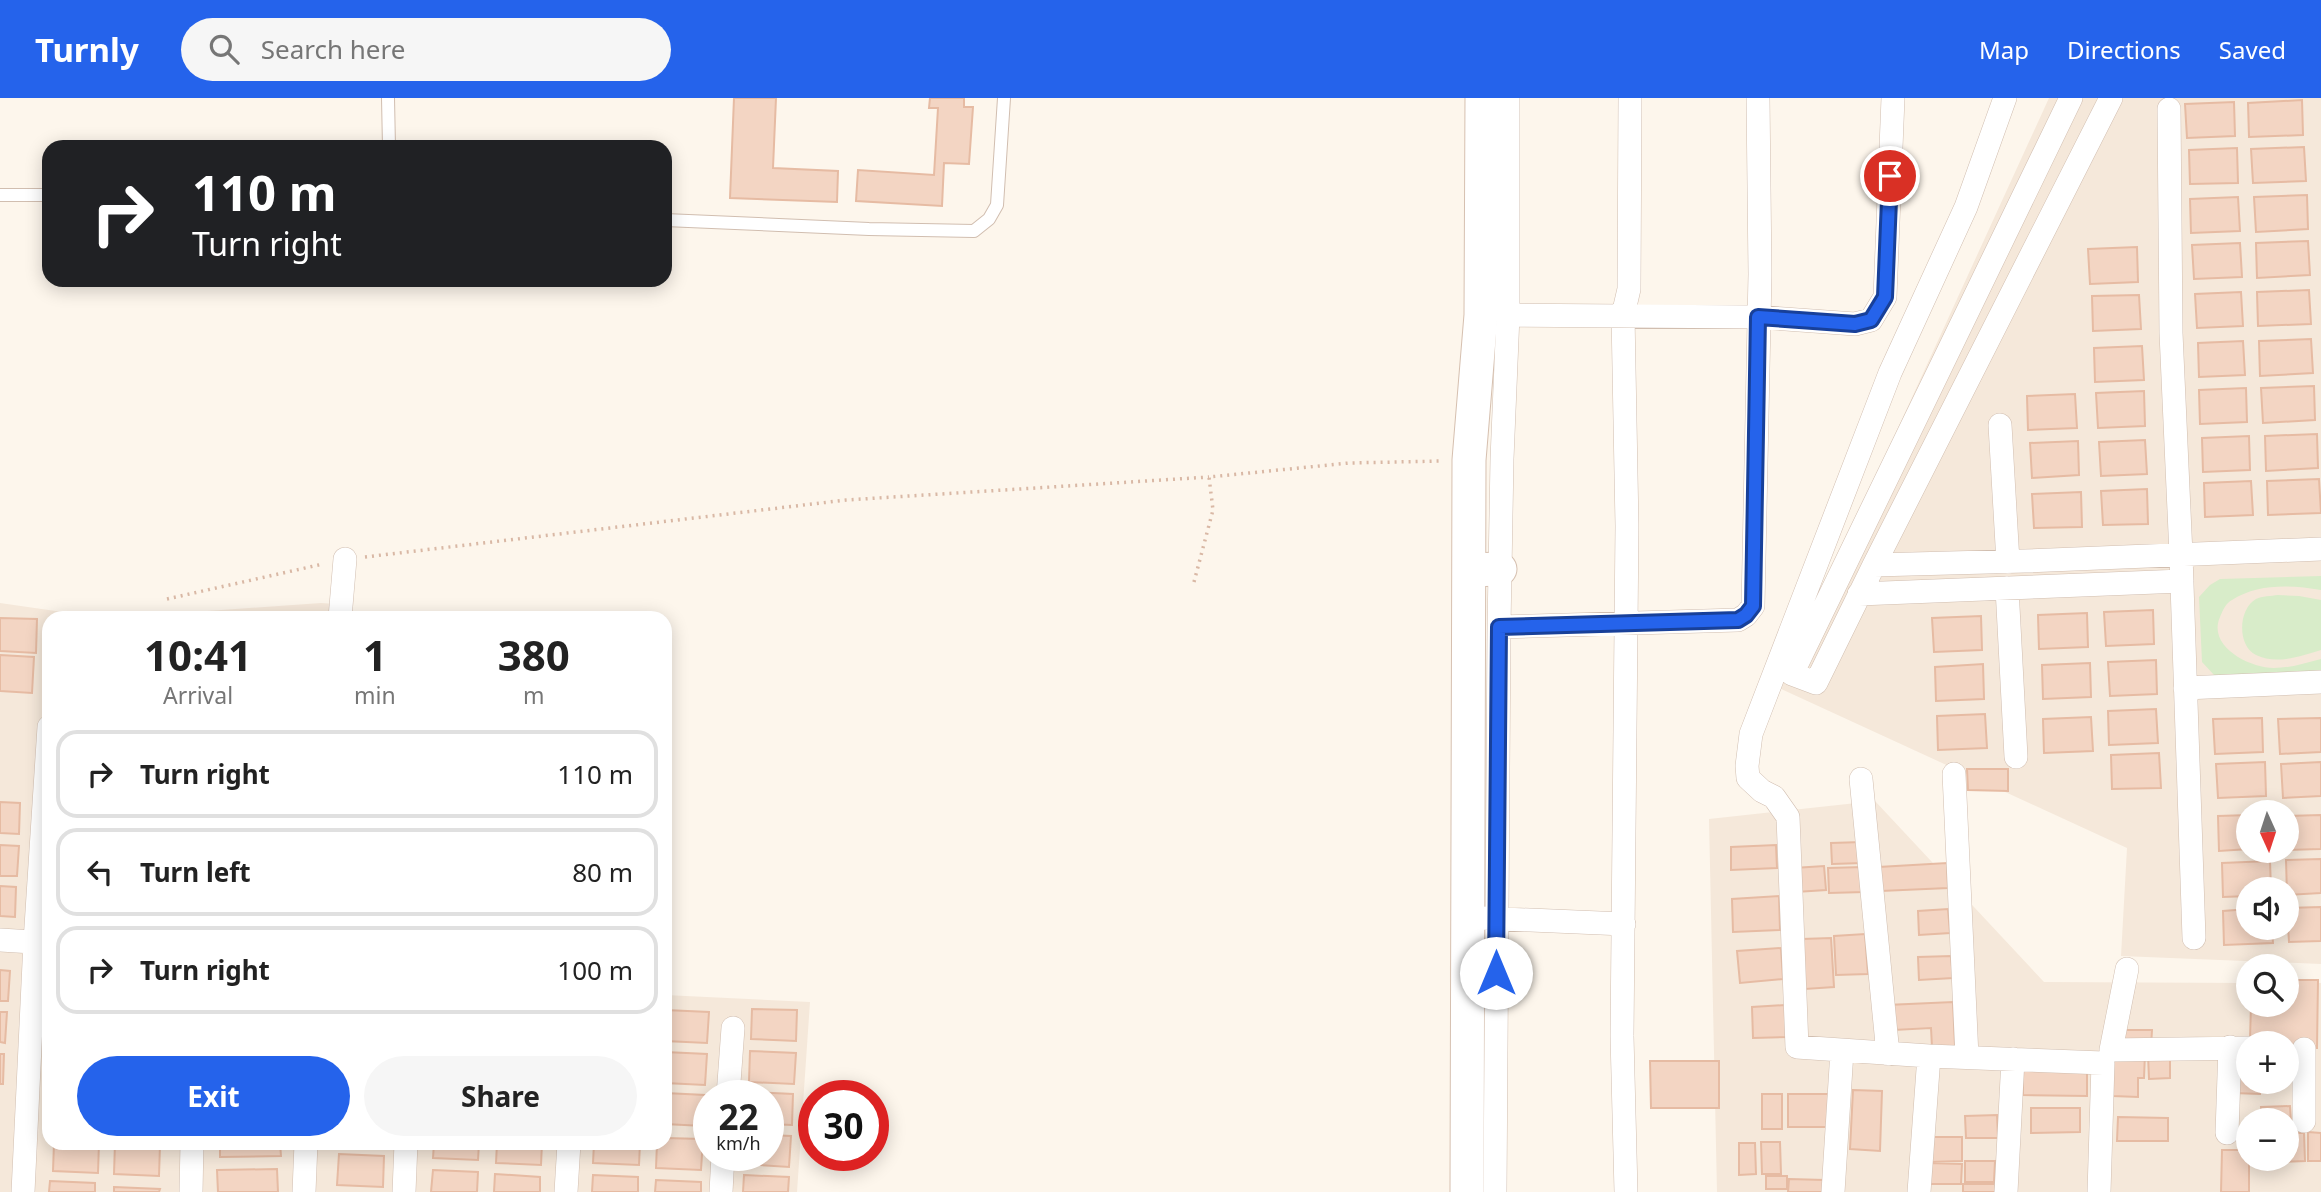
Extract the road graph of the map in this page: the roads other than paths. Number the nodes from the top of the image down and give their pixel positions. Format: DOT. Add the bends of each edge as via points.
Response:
graph roads {
  1 [pos="388,98"];
  2 [pos="1004,98"];
  3 [pos="1482,98"];
  4 [pos="1508,98"];
  5 [pos="1630,98"];
  6 [pos="1759,98"];
  7 [pos="1893,98"];
  8 [pos="2004,98"];
  9 [pos="2071,98"];
  10 [pos="2111,98"];
  11 [pos="2169,109"];
  12 [pos="389,140"];
  13 [pos="0,195"];
  14 [pos="42,195"];
  15 [pos="672,220"];
  16 [pos="1508,315"];
  17 [pos="1623,315"];
  18 [pos="1758,317"];
  19 [pos="2000,425"];
  20 [pos="2321,549"];
  21 [pos="2181,555"];
  22 [pos="345,559"];
  23 [pos="2008,562"];
  24 [pos="1874,565"];
  25 [pos="1484,570"];
  26 [pos="2182,581"];
  27 [pos="2007,588"];
  28 [pos="1860,594"];
  29 [pos="341,611"];
  30 [pos="1627,622"];
  31 [pos="1499,627"];
  32 [pos="2321,682"];
  33 [pos="2185,688"];
  34 [pos="2016,757"];
  35 [pos="1954,774"];
  36 [pos="1861,779"];
  37 [pos="1482,918"];
  38 [pos="1624,924"];
  39 [pos="2194,938"];
  40 [pos="0,940"];
  41 [pos="42,943"];
  42 [pos="2127,969"];
  43 [pos="733,1028"];
  44 [pos="2236,1048"];
  45 [pos="2304,1049"];
  46 [pos="1842,1051"];
  47 [pos="1888,1054"];
  48 [pos="1929,1056"];
  49 [pos="2107,1056"];
  50 [pos="1967,1058"];
  51 [pos="2012,1059"];
  52 [pos="2236,1069"];
  53 [pos="729,1080"];
  54 [pos="2304,1121"];
  55 [pos="2227,1133"];
  56 [pos="192,1150"];
  57 [pos="306,1150"];
  58 [pos="406,1150"];
  59 [pos="569,1150"];
  60 [pos="722,1171"];
  61 [pos="23,1192"];
  62 [pos="191,1192"];
  63 [pos="304,1192"];
  64 [pos="404,1192"];
  65 [pos="566,1192"];
  66 [pos="721,1192"];
  67 [pos="1467,1192"];
  68 [pos="1495,1192"];
  69 [pos="1626,1192"];
  70 [pos="1833,1192"];
  71 [pos="1919,1192"];
  72 [pos="2006,1192"];
  73 [pos="2099,1192"];
  1 -- 12 [label="lane"];
  2 -- 15 [label="lane" via="997,205 974,231"];
  3 -- 25 [label="street" via="1481,315 1469,460"];
  4 -- 16 [label="street"];
  5 -- 17 [label="street" via="1629,289"];
  6 -- 18 [label="street"];
  7 -- 18 [label="street" via="1885,297 1871,320 1855,324"];
  8 -- 46 [label="street" via="1966,207 1890,373 1751,734 1748,778 1774,797 1788,817 1797,1047"];
  9 -- 28 [label="street" via="1792,674 1816,683"];
  10 -- 24 [label="street"];
  11 -- 21 [label="street" via="2171,333"];
  13 -- 14 [label="lane"];
  16 -- 17 [label="street"];
  16 -- 25 [label="street"];
  17 -- 18 [label="street"];
  17 -- 30 [label="street"];
  18 -- 30 [label="street" via="1753,606 1738,620"];
  19 -- 23 [label="street"];
  20 -- 21 [label="street"];
  21 -- 23 [label="street"];
  21 -- 26 [label="street"];
  22 -- 29 [label="street"];
  23 -- 24 [label="street"];
  24 -- 28 [label="street"];
  25 -- 31 [label="street"];
  25 -- 37 [label="street"];
  26 -- 27 [label="street"];
  26 -- 33 [label="street"];
  27 -- 28 [label="street"];
  27 -- 34 [label="street"];
  30 -- 31 [label="street"];
  30 -- 38 [label="street"];
  31 -- 37 [label="street"];
  32 -- 33 [label="street"];
  33 -- 39 [label="street"];
  35 -- 50 [label="street"];
  36 -- 47 [label="street"];
  37 -- 38 [label="street"];
  37 -- 67 [label="street"];
  37 -- 68 [label="street"];
  38 -- 69 [label="street"];
  40 -- 41 [label="street"];
  41 -- 61 [label="street"];
  42 -- 49 [label="street"];
  43 -- 53 [label="street"];
  44 -- 49 [label="street"];
  45 -- 54 [label="street"];
  46 -- 47 [label="street"];
  46 -- 70 [label="street"];
  47 -- 48 [label="street"];
  48 -- 50 [label="street"];
  48 -- 71 [label="street"];
  49 -- 51 [label="street"];
  49 -- 73 [label="street"];
  50 -- 51 [label="street"];
  51 -- 72 [label="street"];
  52 -- 55 [label="street"];
  56 -- 62 [label="street"];
  57 -- 63 [label="street"];
  58 -- 64 [label="street"];
  59 -- 65 [label="street"];
  60 -- 66 [label="street"];
}
